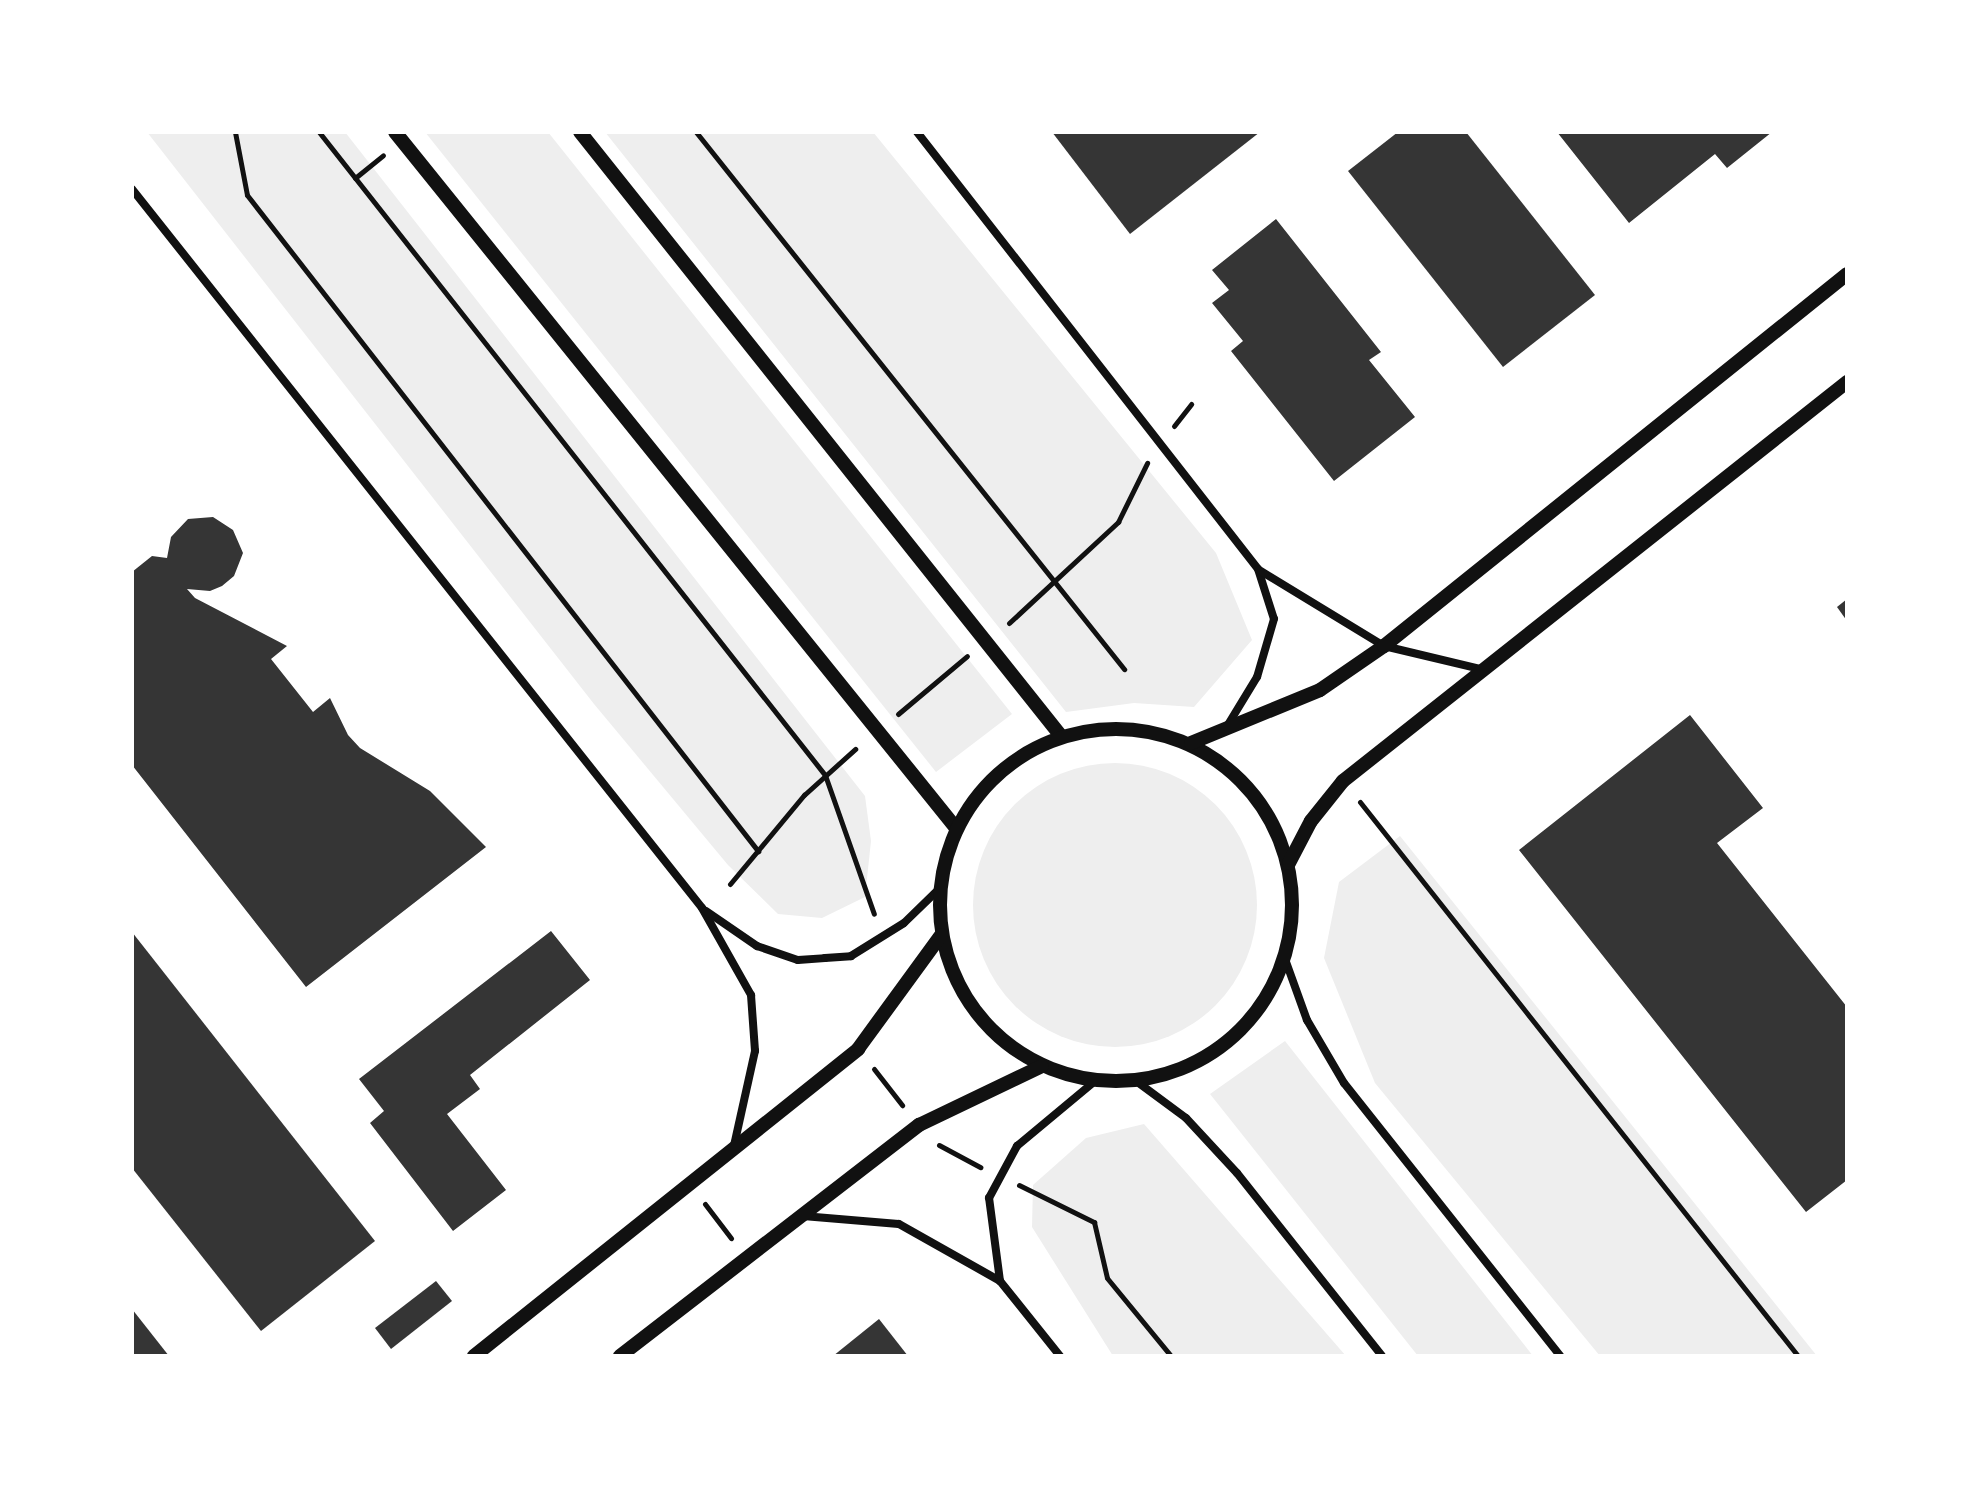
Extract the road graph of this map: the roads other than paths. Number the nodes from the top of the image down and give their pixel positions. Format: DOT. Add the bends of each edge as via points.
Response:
graph roads {
  1 [pos="395,132"];
  2 [pos="580,132"];
  3 [pos="917,132"];
  4 [pos="132,189"];
  5 [pos="1847,274"];
  6 [pos="1847,382"];
  7 [pos="1258,569"];
  8 [pos="1384,646"];
  9 [pos="1485,670"];
  10 [pos="1225,728"];
  11 [pos="1061,736"];
  12 [pos="1191,743"];
  13 [pos="956,828"];
  14 [pos="1289,863"];
  15 [pos="939,889"];
  16 [pos="702,908"];
  17 [pos="941,935"];
  18 [pos="1285,959"];
  19 [pos="1042,1066"];
  20 [pos="1095,1081"];
  21 [pos="1136,1081"];
  22 [pos="733,1151"];
  23 [pos="802,1216"];
  24 [pos="1000,1281"];
  25 [pos="474,1356"];
  26 [pos="620,1356"];
  27 [pos="1060,1356"];
  28 [pos="1382,1356"];
  29 [pos="1560,1356"];
  1 -- 13 [label="street"];
  2 -- 11 [label="street"];
  3 -- 7 [label="street"];
  4 -- 16 [label="street"];
  5 -- 8 [label="street"];
  6 -- 9 [label="street"];
  7 -- 8 [label="street"];
  7 -- 10 [label="street" via="1274,619 1257,677"];
  8 -- 9 [label="street"];
  8 -- 10 [label="street" via="1320,690"];
  9 -- 14 [label="street" via="1343,781 1311,821"];
  10 -- 12 [label="street"];
  11 -- 12 [label="street" via="1126,727"];
  11 -- 13 [label="street" via="1006,767 982,789"];
  12 -- 14 [label="street" via="1225,764 1254,792 1276,826"];
  13 -- 15 [label="street"];
  14 -- 18 [label="street" via="1294,912"];
  15 -- 16 [label="street" via="904,923 851,956 798,960 757,946"];
  15 -- 17 [label="street"];
  16 -- 22 [label="street" via="751,995 755,1051"];
  17 -- 19 [label="street" via="954,976 975,1013 1006,1044"];
  17 -- 22 [label="street" via="858,1049"];
  18 -- 21 [label="street" via="1263,1005 1228,1042 1185,1068"];
  18 -- 29 [label="street" via="1307,1020 1344,1083"];
  19 -- 20 [label="street"];
  19 -- 23 [label="street" via="919,1125"];
  20 -- 21 [label="street"];
  20 -- 24 [label="street" via="1017,1146 989,1198"];
  21 -- 28 [label="street" via="1186,1118 1237,1173"];
  22 -- 25 [label="street"];
  23 -- 24 [label="street" via="899,1224"];
  23 -- 26 [label="street"];
  24 -- 27 [label="street"];
}
